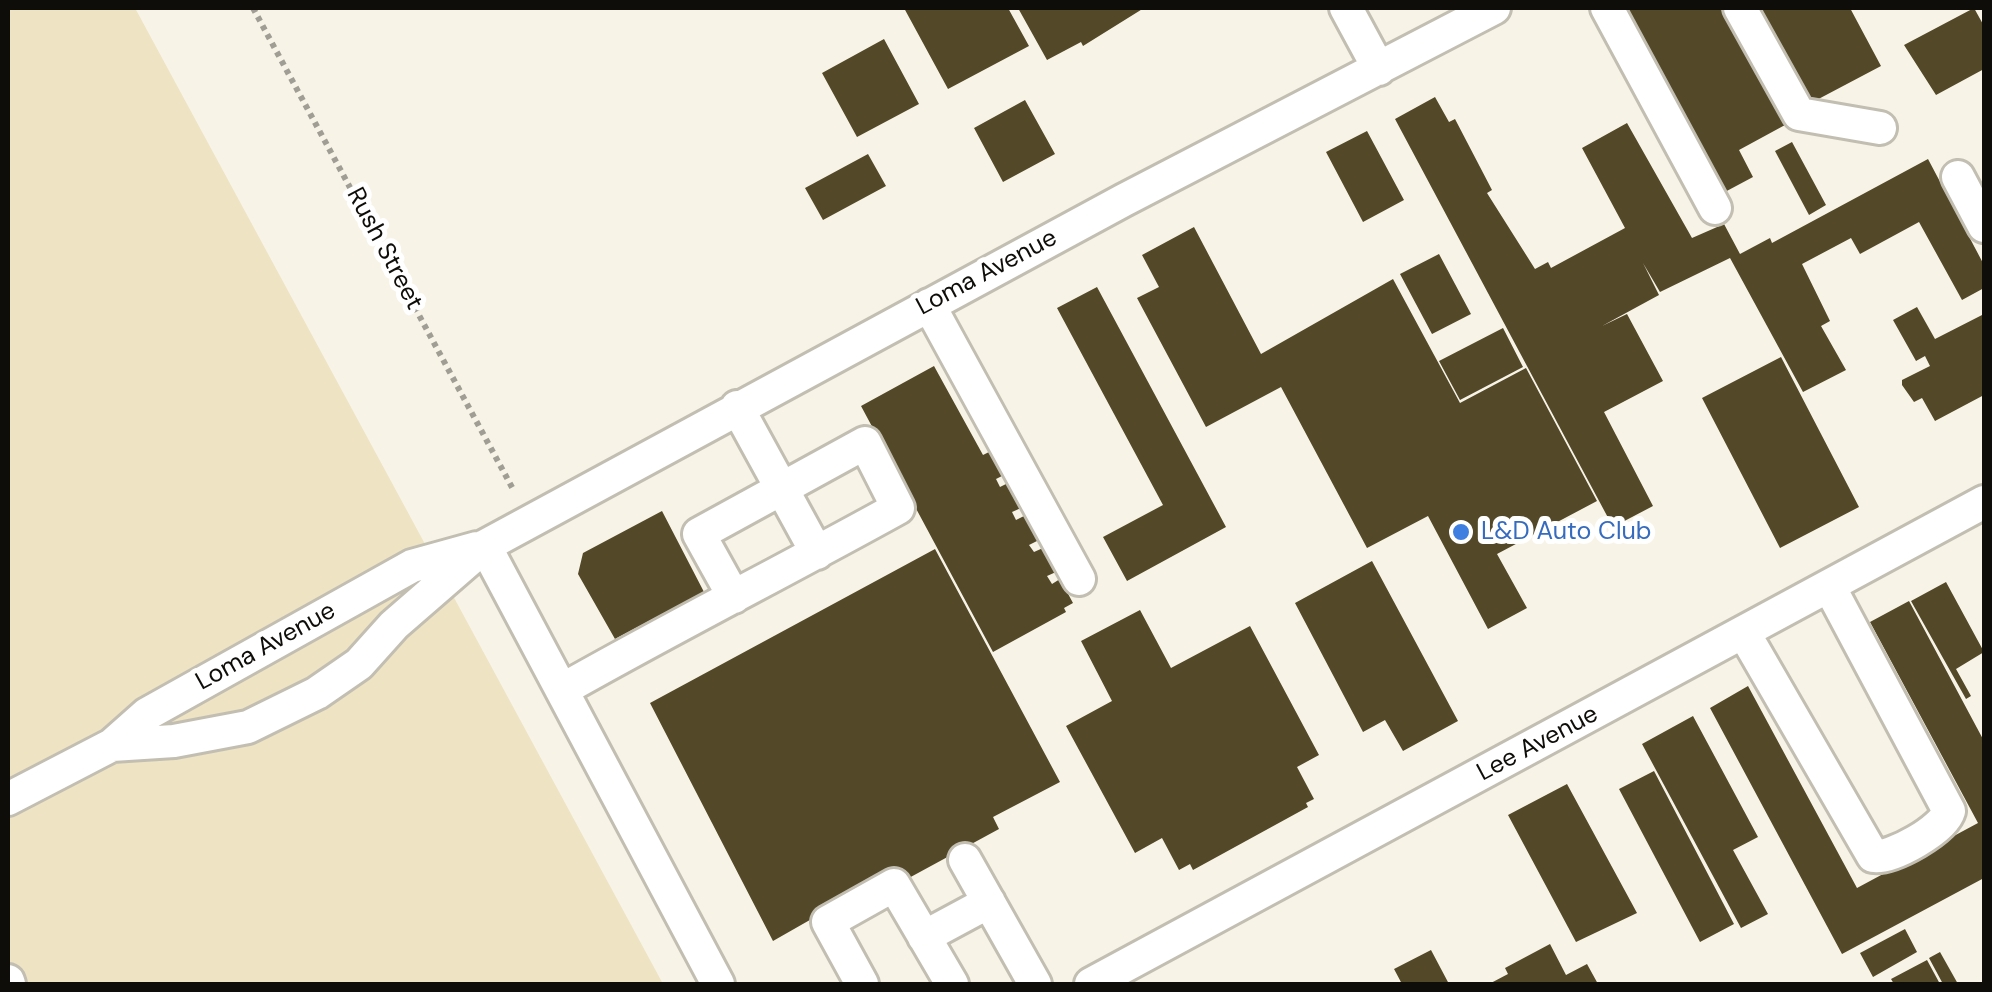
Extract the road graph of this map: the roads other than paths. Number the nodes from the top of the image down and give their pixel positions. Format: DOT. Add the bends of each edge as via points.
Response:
graph roads {
  1 [pos="1346,8"];
  2 [pos="1494,8"];
  3 [pos="1607,8"];
  4 [pos="1740,8"];
  5 [pos="1379,69"];
  6 [pos="1880,128"];
  7 [pos="1958,177"];
  8 [pos="1715,208"];
  9 [pos="1984,226"];
  10 [pos="929,305"];
  11 [pos="737,407"];
  12 [pos="782,487"];
  13 [pos="1984,502"];
  14 [pos="485,546"];
  15 [pos="817,552"];
  16 [pos="1079,579"];
  17 [pos="1829,586"];
  18 [pos="734,597"];
  19 [pos="1744,633"];
  20 [pos="562,690"];
  21 [pos="112,745"];
  22 [pos="8,800"];
  23 [pos="965,860"];
  24 [pos="988,902"];
  25 [pos="924,937"];
  26 [pos="1100,982"];
  27 [pos="718,984"];
  28 [pos="862,984"];
  29 [pos="952,984"];
  30 [pos="1034,984"];
  1 -- 5 [label="street"];
  2 -- 5 [label="street, Loma Avenue"];
  3 -- 8 [label="street"];
  4 -- 6 [label="street" via="1799,114"];
  5 -- 10 [label="street, Loma Avenue"];
  7 -- 9 [label="street"];
  10 -- 11 [label="street, Loma Avenue"];
  10 -- 16 [label="street"];
  11 -- 12 [label="street"];
  11 -- 14 [label="street, Loma Avenue"];
  12 -- 15 [label="street"];
  12 -- 15 [label="street" via="865,443 898,508"];
  12 -- 18 [label="street" via="699,534"];
  13 -- 17 [label="street, Lee Avenue"];
  14 -- 20 [label="street"];
  14 -- 21 [label="street, Loma Avenue" via="412,566 147,714"];
  14 -- 21 [label="street, Loma Avenue" via="358,664 317,693 248,728"];
  15 -- 18 [label="street"];
  17 -- 19 [label="street, Lee Avenue"];
  17 -- 19 [label="street" via="1950,811 1945,822 1886,856 1874,856"];
  18 -- 20 [label="street"];
  19 -- 26 [label="street, Lee Avenue"];
  20 -- 27 [label="street"];
  21 -- 22 [label="street, Loma Avenue"];
  23 -- 24 [label="street"];
  24 -- 25 [label="street"];
  24 -- 30 [label="street"];
  25 -- 28 [label="street" via="894,886 828,922"];
  25 -- 29 [label="street"];
}
